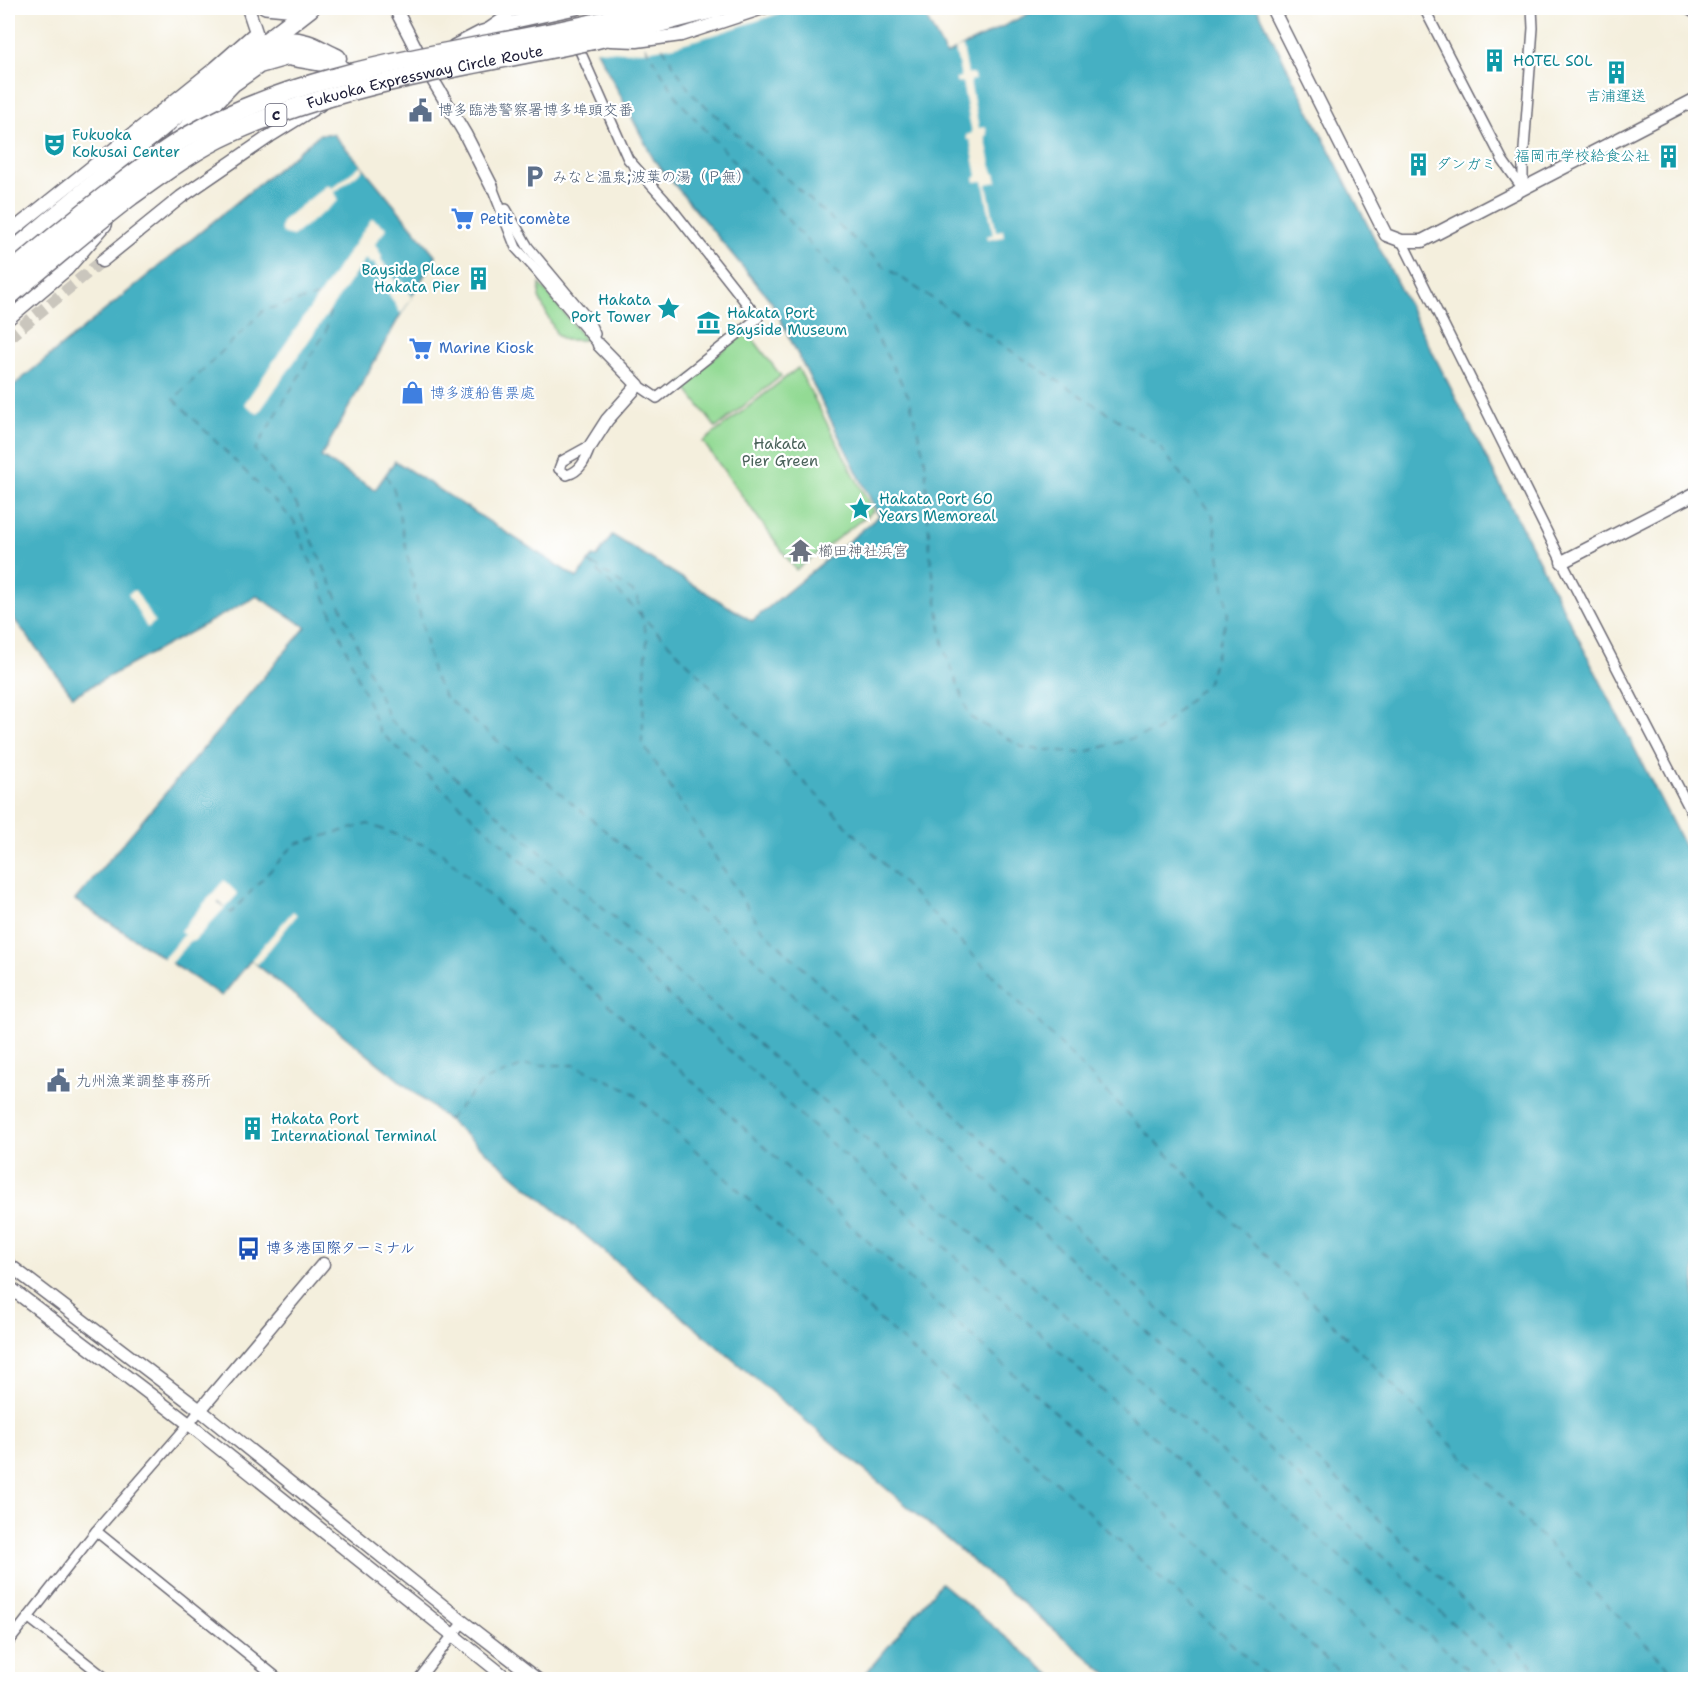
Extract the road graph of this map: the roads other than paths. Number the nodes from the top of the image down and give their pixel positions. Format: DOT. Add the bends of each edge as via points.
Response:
graph roads {
  1 [pos="248,8"];
  2 [pos="263,8"];
  3 [pos="290,8"];
  4 [pos="310,8"];
  5 [pos="395,8"];
  6 [pos="517,8"];
  7 [pos="578,8"];
  8 [pos="654,8"];
  9 [pos="717,8"];
  10 [pos="763,8"];
  11 [pos="1272,8"];
  12 [pos="1424,8"];
  13 [pos="1532,8"];
  14 [pos="1686,8"];
  15 [pos="1695,14"];
  16 [pos="481,32"];
  17 [pos="584,40"];
  18 [pos="425,66"];
  19 [pos="226,73"];
  20 [pos="1695,99"];
  21 [pos="492,187"];
  22 [pos="1523,189"];
  23 [pos="8,234"];
  24 [pos="1402,241"];
  25 [pos="8,256"];
  26 [pos="102,261"];
  27 [pos="8,275"];
  28 [pos="8,297"];
  29 [pos="8,315"];
  30 [pos="599,345"];
  31 [pos="638,384"];
  32 [pos="591,445"];
  33 [pos="1695,493"];
  34 [pos="1562,562"];
  35 [pos="1695,821"];
  36 [pos="8,1264"];
  37 [pos="323,1264"];
  38 [pos="8,1286"];
  39 [pos="200,1410"];
  40 [pos="189,1424"];
  41 [pos="96,1531"];
  42 [pos="29,1617"];
  43 [pos="463,1622"];
  44 [pos="452,1635"];
  45 [pos="8,1643"];
  46 [pos="108,1680"];
  47 [pos="280,1680"];
  48 [pos="418,1680"];
  49 [pos="509,1680"];
  50 [pos="538,1680"];
  1 -- 23 [label="street" via="256,32"];
  2 -- 3 [label="street"];
  4 -- 19 [label="highway"];
  5 -- 18 [label="street"];
  6 -- 16 [label="street"];
  7 -- 16 [label="street"];
  8 -- 27 [label="highway, Fukuoka Expressway Circle Route, bridge" via="390,64 266,99 188,136 156,157"];
  9 -- 17 [label="highway, Fukuoka Expressway Circle Route"];
  10 -- 17 [label="street, bridge" via="681,34 637,41"];
  11 -- 24 [label="street" via="1386,235"];
  12 -- 22 [label="street" via="1503,161"];
  13 -- 22 [label="street"];
  14 -- 15 [label="street"];
  16 -- 18 [label="street"];
  17 -- 18 [label="street, bridge" via="483,60"];
  17 -- 28 [label="highway, Fukuoka Expressway Circle Route / C, bridge" via="316,100 230,133 164,172"];
  17 -- 31 [label="street" via="591,76 628,159 758,318 657,398"];
  18 -- 19 [label="highway, bridge" via="356,66 307,44 285,41 271,44"];
  18 -- 21 [label="street"];
  18 -- 26 [label="street" via="330,99 181,197"];
  18 -- 29 [label="highway, bridge" via="389,78 355,76 322,62 287,56 259,64 232,83 129,190 65,267"];
  19 -- 25 [label="highway"];
  20 -- 22 [label="street"];
  21 -- 30 [label="street" via="516,248"];
  22 -- 24 [label="street" via="1422,241"];
  24 -- 34 [label="street"];
  30 -- 31 [label="street"];
  31 -- 32 [label="street"];
  33 -- 34 [label="street"];
  34 -- 35 [label="street"];
  36 -- 39 [label="street"];
  37 -- 39 [label="street"];
  38 -- 40 [label="street"];
  39 -- 40 [label="street"];
  39 -- 43 [label="street"];
  40 -- 41 [label="street"];
  40 -- 44 [label="street"];
  41 -- 42 [label="street"];
  41 -- 47 [label="street"];
  42 -- 45 [label="street"];
  42 -- 46 [label="street"];
  43 -- 44 [label="street"];
  43 -- 50 [label="street"];
  44 -- 48 [label="street"];
  44 -- 49 [label="street"];
}
